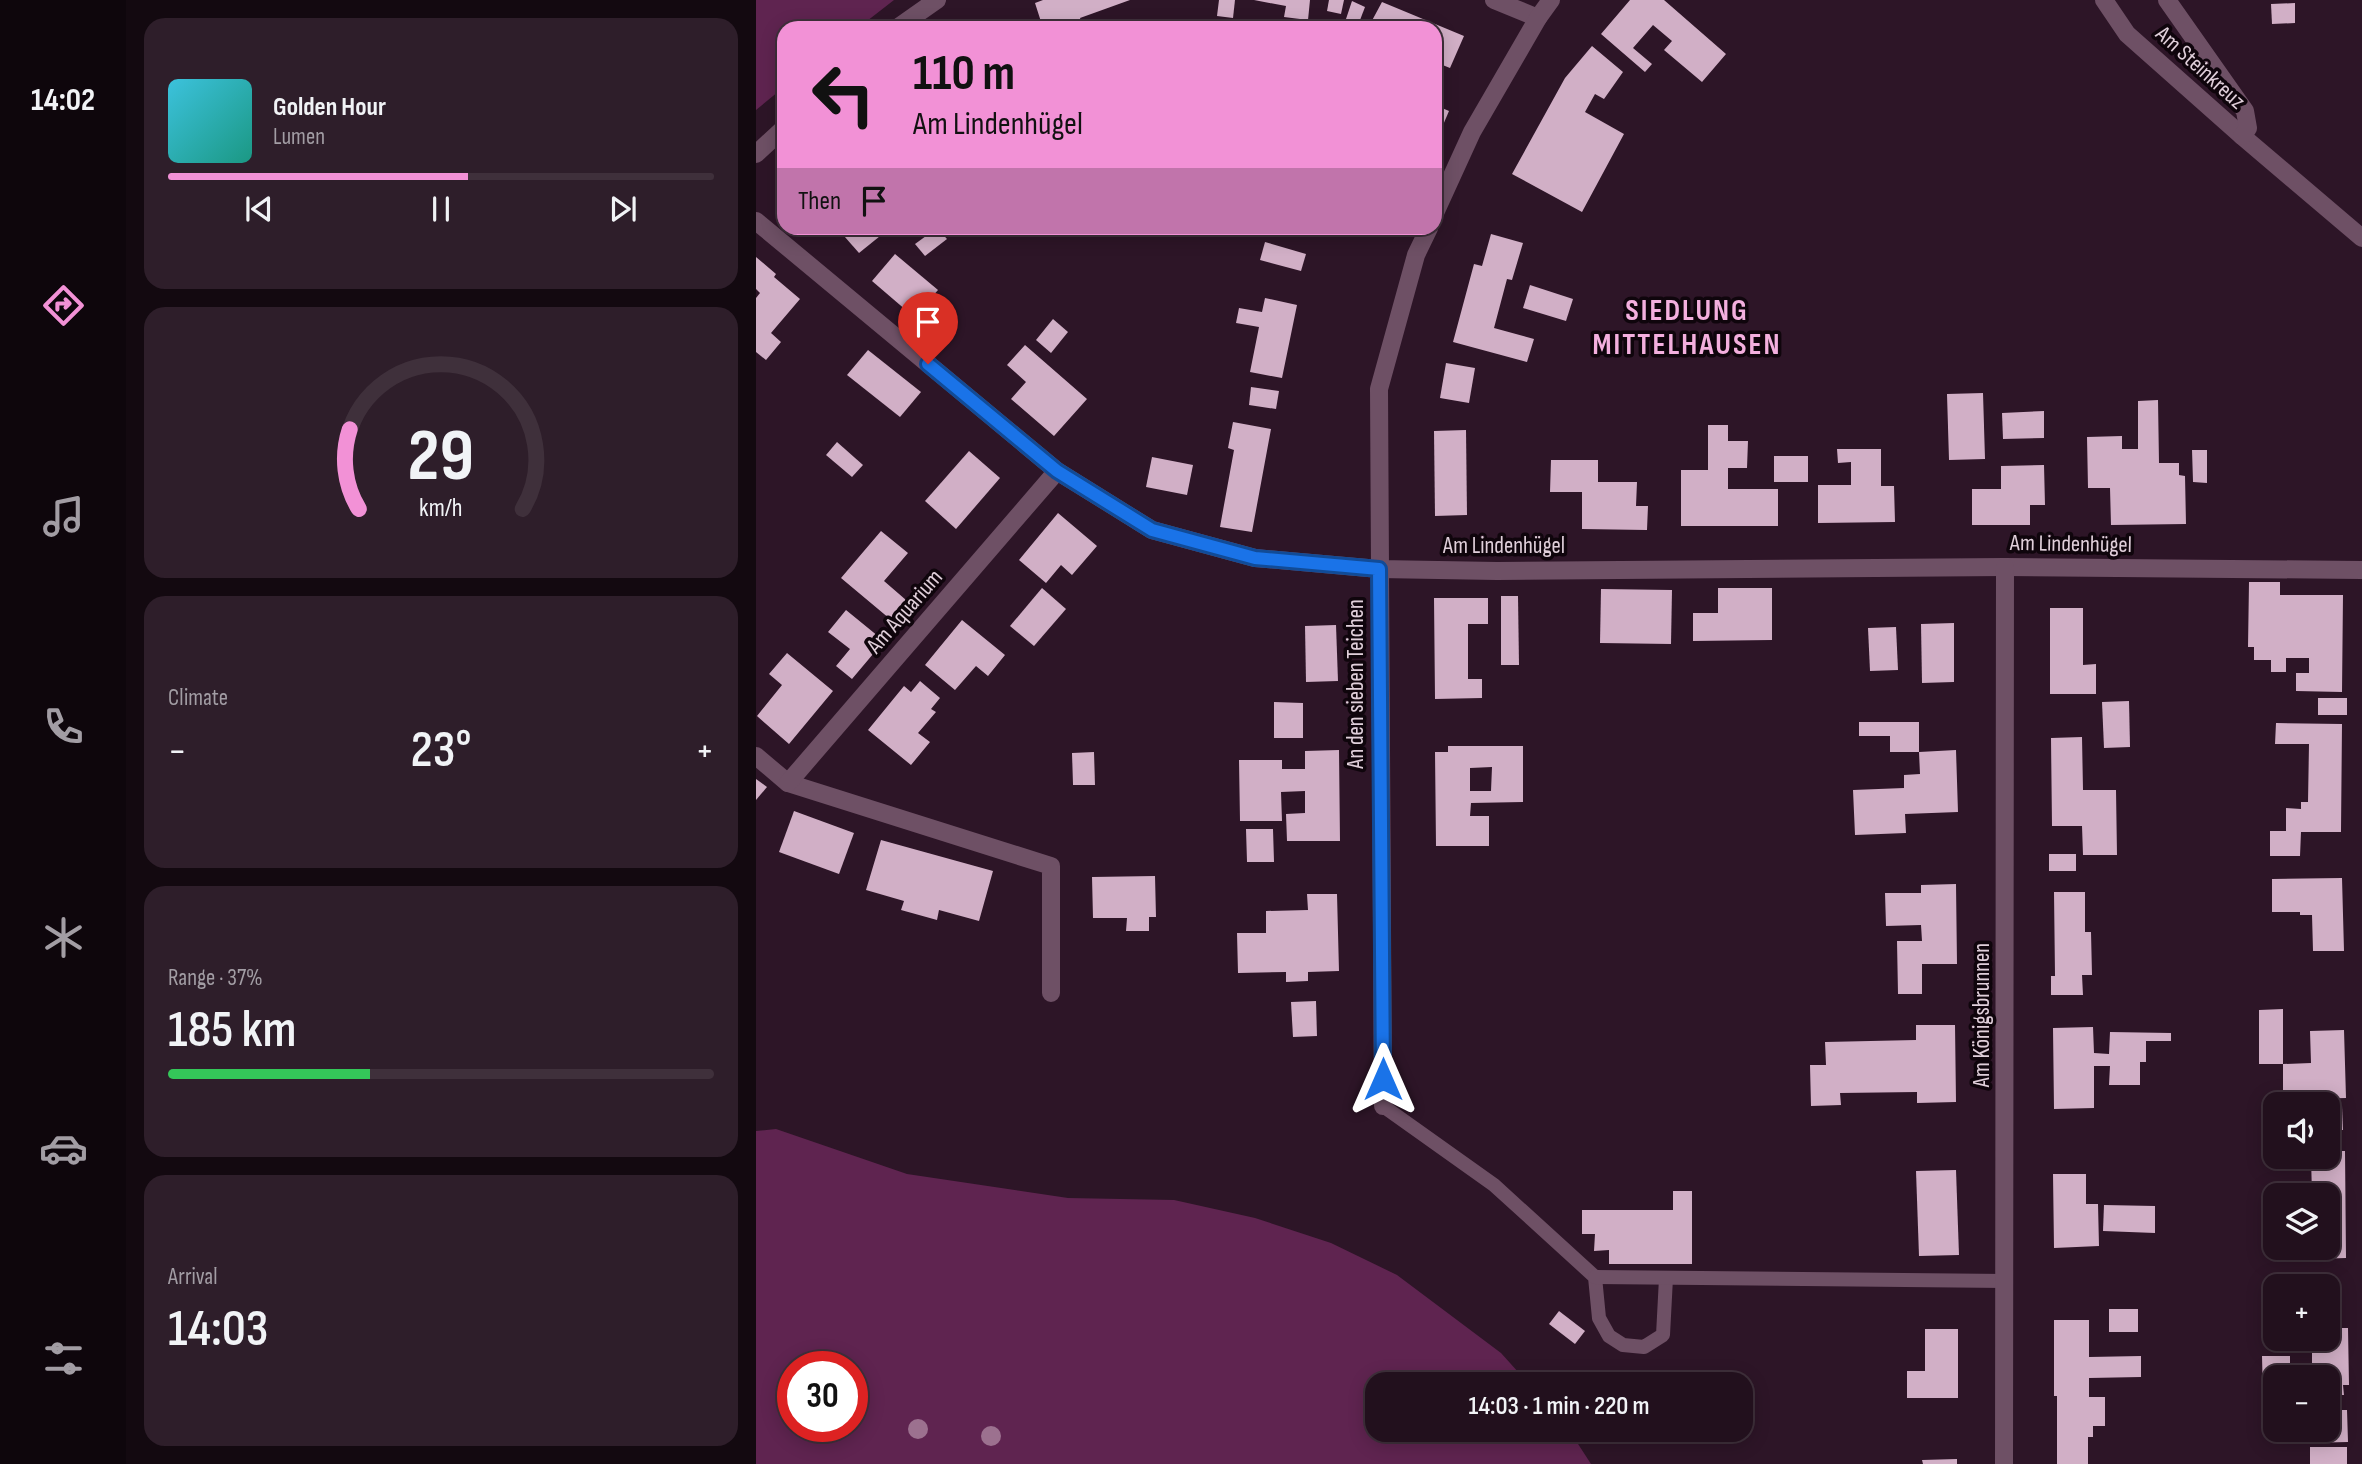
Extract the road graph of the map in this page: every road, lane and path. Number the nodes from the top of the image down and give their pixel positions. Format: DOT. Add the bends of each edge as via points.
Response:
graph roads {
  1 [pos="937,0"];
  2 [pos="1494,0"];
  3 [pos="1551,0"];
  4 [pos="2104,0"];
  5 [pos="2168,0"];
  6 [pos="1538,18"];
  7 [pos="907,21"];
  8 [pos="777,134"];
  9 [pos="2242,136"];
  10 [pos="756,154"];
  11 [pos="1442,198"];
  12 [pos="756,221"];
  13 [pos="1426,235"];
  14 [pos="2362,238"];
  15 [pos="1057,471"];
  16 [pos="2005,567"];
  17 [pos="1379,569"];
  18 [pos="2362,570"];
  19 [pos="756,756"];
  20 [pos="788,783"];
  21 [pos="1051,993"];
  22 [pos="1383,1105"];
  23 [pos="1595,1277"];
  24 [pos="1667,1279"];
  25 [pos="2006,1281"];
  26 [pos="2004,1464"];
  1 -- 7 [label="street"];
  2 -- 6 [label="street"];
  3 -- 6 [label="street"];
  4 -- 9 [label="street, Am Steinkreuz" via="2127,34"];
  5 -- 9 [label="street, Am Steinkreuz" via="2245,111 2248,128"];
  6 -- 11 [label="street" via="1472,132"];
  8 -- 10 [label="street"];
  9 -- 14 [label="street, Am Steinkreuz"];
  12 -- 15 [label="street, Am Lindenhügel"];
  13 -- 17 [label="street, An den sieben Teichen" via="1379,389"];
  15 -- 17 [label="street, Am Lindenhügel" via="1152,530 1255,558"];
  15 -- 20 [label="street, Am Aquarium"];
  16 -- 17 [label="street, Am Lindenhügel"];
  16 -- 18 [label="street, Am Lindenhügel"];
  16 -- 25 [label="street, Am Königsbrunnen"];
  17 -- 22 [label="street, An den sieben Teichen"];
  19 -- 20 [label="street"];
  20 -- 21 [label="street" via="1051,866"];
  22 -- 23 [label="lane" via="1494,1185"];
  23 -- 24 [label="lane"];
  23 -- 24 [label="lane" via="1599,1318 1609,1336 1623,1345 1644,1347 1663,1335"];
  24 -- 25 [label="lane"];
  25 -- 26 [label="street, Am Königsbrunnen"];
}
